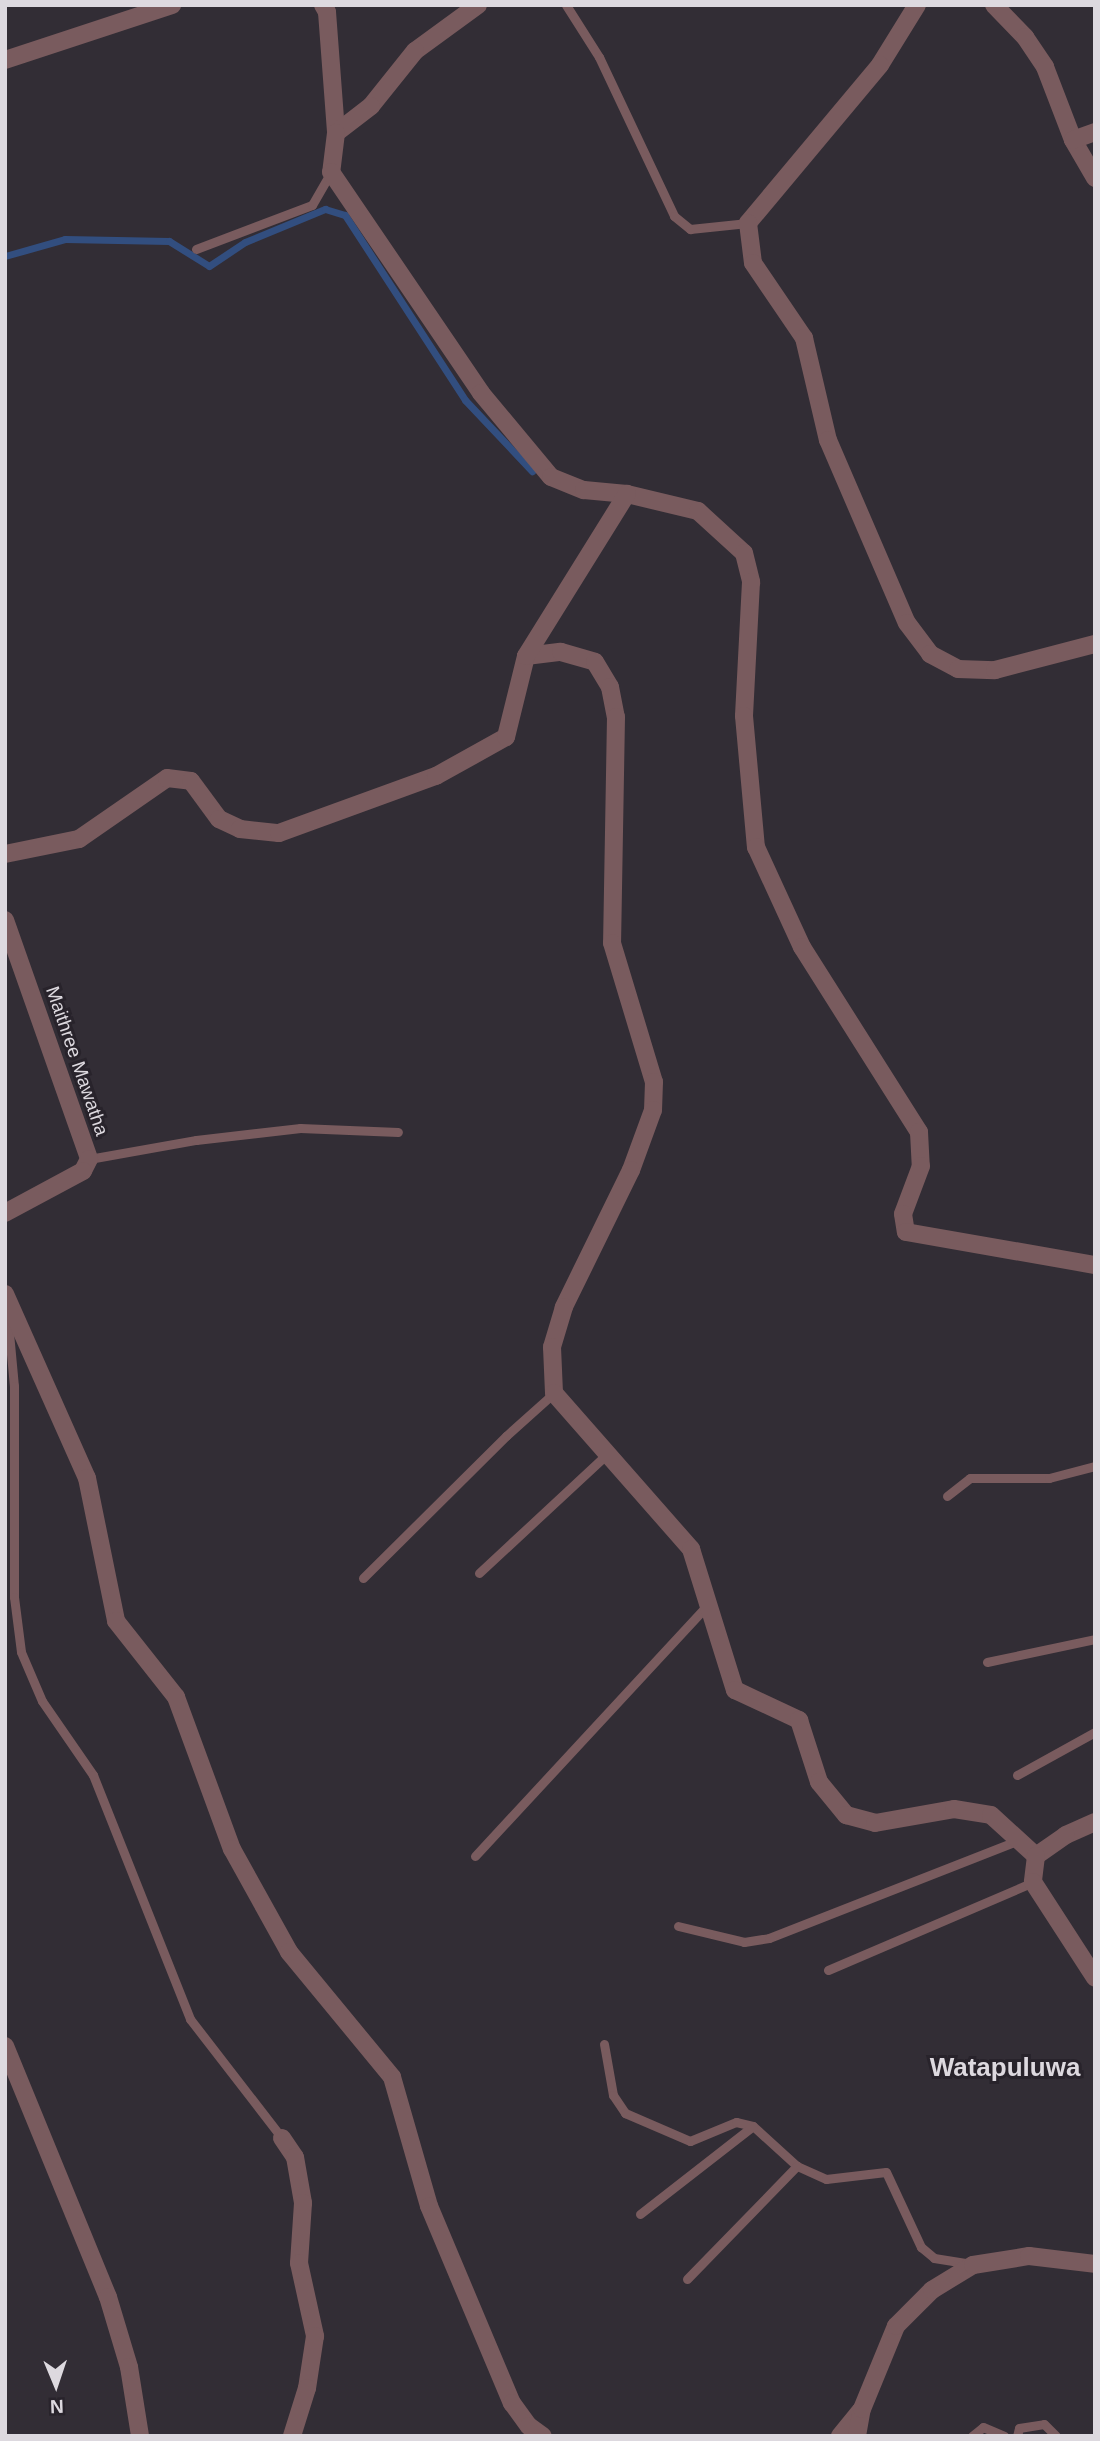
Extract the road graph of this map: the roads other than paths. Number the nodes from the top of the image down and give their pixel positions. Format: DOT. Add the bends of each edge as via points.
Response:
graph roads {
  1 [pos="172,5"];
  2 [pos="323,5"];
  3 [pos="478,5"];
  4 [pos="566,5"];
  5 [pos="917,5"];
  6 [pos="994,5"];
  7 [pos="5,60"];
  8 [pos="1095,132"];
  9 [pos="336,133"];
  10 [pos="1073,140"];
  11 [pos="331,172"];
  12 [pos="1095,178"];
  13 [pos="748,223"];
  14 [pos="196,249"];
  15 [pos="627,494"];
  16 [pos="1095,644"];
  17 [pos="526,656"];
  18 [pos="5,854"];
  19 [pos="5,920"];
  20 [pos="398,1132"];
  21 [pos="89,1159"];
  22 [pos="5,1213"];
  23 [pos="1095,1265"];
  24 [pos="5,1295"];
  25 [pos="554,1394"];
  26 [pos="609,1452"];
  27 [pos="1095,1466"];
  28 [pos="947,1496"];
  29 [pos="479,1573"];
  30 [pos="363,1578"];
  31 [pos="708,1604"];
  32 [pos="1095,1639"];
  33 [pos="987,1661"];
  34 [pos="1095,1732"];
  35 [pos="1017,1775"];
  36 [pos="1095,1822"];
  37 [pos="1019,1840"];
  38 [pos="475,1856"];
  39 [pos="1036,1856"];
  40 [pos="1034,1882"];
  41 [pos="678,1926"];
  42 [pos="828,1970"];
  43 [pos="1094,1975"];
  44 [pos="604,2044"];
  45 [pos="5,2046"];
  46 [pos="753,2126"];
  47 [pos="282,2138"];
  48 [pos="797,2166"];
  49 [pos="640,2214"];
  50 [pos="1095,2264"];
  51 [pos="974,2265"];
  52 [pos="687,2279"];
  53 [pos="862,2409"];
  54 [pos="140,2436"];
  55 [pos="292,2436"];
  56 [pos="543,2436"];
  57 [pos="840,2436"];
  58 [pos="857,2436"];
  59 [pos="972,2436"];
  60 [pos="1004,2436"];
  61 [pos="1017,2436"];
  62 [pos="1056,2436"];
  1 -- 7 [label="street"];
  2 -- 9 [label="street"];
  3 -- 9 [label="street" via="415,51 371,106"];
  4 -- 13 [label="lane" via="599,57 674,216 690,229"];
  5 -- 13 [label="street" via="880,65"];
  6 -- 10 [label="street" via="1025,37 1045,67"];
  8 -- 10 [label="street"];
  9 -- 11 [label="street"];
  10 -- 12 [label="street"];
  11 -- 14 [label="lane" via="312,205"];
  11 -- 15 [label="street" via="481,393 551,477 583,490"];
  13 -- 16 [label="street" via="753,263 804,338 828,440 906,623 930,654 958,669 995,670"];
  15 -- 17 [label="street"];
  15 -- 23 [label="street" via="698,511 744,552 751,582 744,716 756,847 802,947 919,1132 921,1166 903,1214 906,1232"];
  17 -- 18 [label="street" via="506,737 436,776 279,833 240,829 219,818 191,782 167,778 79,839"];
  17 -- 25 [label="street" via="561,652 595,662 610,687 616,717 612,943 654,1082 653,1110 631,1170 564,1307 552,1347"];
  19 -- 21 [label="street, Maithree Mawatha"];
  20 -- 21 [label="lane" via="300,1128"];
  21 -- 22 [label="street, Maithree Mawatha" via="83,1171"];
  24 -- 47 [label="lane" via="14,1386 14,1597 22,1652 42,1701 93,1775 190,2019"];
  24 -- 56 [label="street" via="87,1478 116,1621 176,1697 232,1849 289,1952 391,2077 429,2206 512,2403"];
  25 -- 26 [label="street"];
  25 -- 30 [label="lane"];
  26 -- 29 [label="lane"];
  26 -- 31 [label="street" via="691,1549"];
  27 -- 28 [label="lane" via="1049,1478 970,1478"];
  31 -- 37 [label="street" via="735,1690 799,1720 819,1782 846,1815 876,1823 954,1809 991,1815"];
  31 -- 38 [label="lane"];
  32 -- 33 [label="lane"];
  34 -- 35 [label="lane"];
  36 -- 39 [label="street"];
  37 -- 39 [label="street"];
  37 -- 41 [label="lane" via="769,1938 744,1942"];
  39 -- 40 [label="street"];
  40 -- 42 [label="lane"];
  40 -- 43 [label="street"];
  44 -- 46 [label="lane" via="613,2095 625,2113 690,2141 736,2122"];
  45 -- 54 [label="street" via="108,2297 129,2367"];
  46 -- 48 [label="lane"];
  46 -- 49 [label="lane"];
  47 -- 55 [label="street" via="295,2157 303,2203 299,2263 315,2336 307,2388"];
  48 -- 51 [label="lane" via="826,2179 886,2172 921,2247 934,2258"];
  48 -- 52 [label="lane"];
  50 -- 51 [label="street" via="1029,2256"];
  51 -- 53 [label="street" via="932,2290 896,2326"];
  53 -- 57 [label="street"];
  53 -- 58 [label="street"];
  59 -- 60 [label="lane" via="983,2427"];
  61 -- 62 [label="lane" via="1019,2428 1044,2424"];
}
